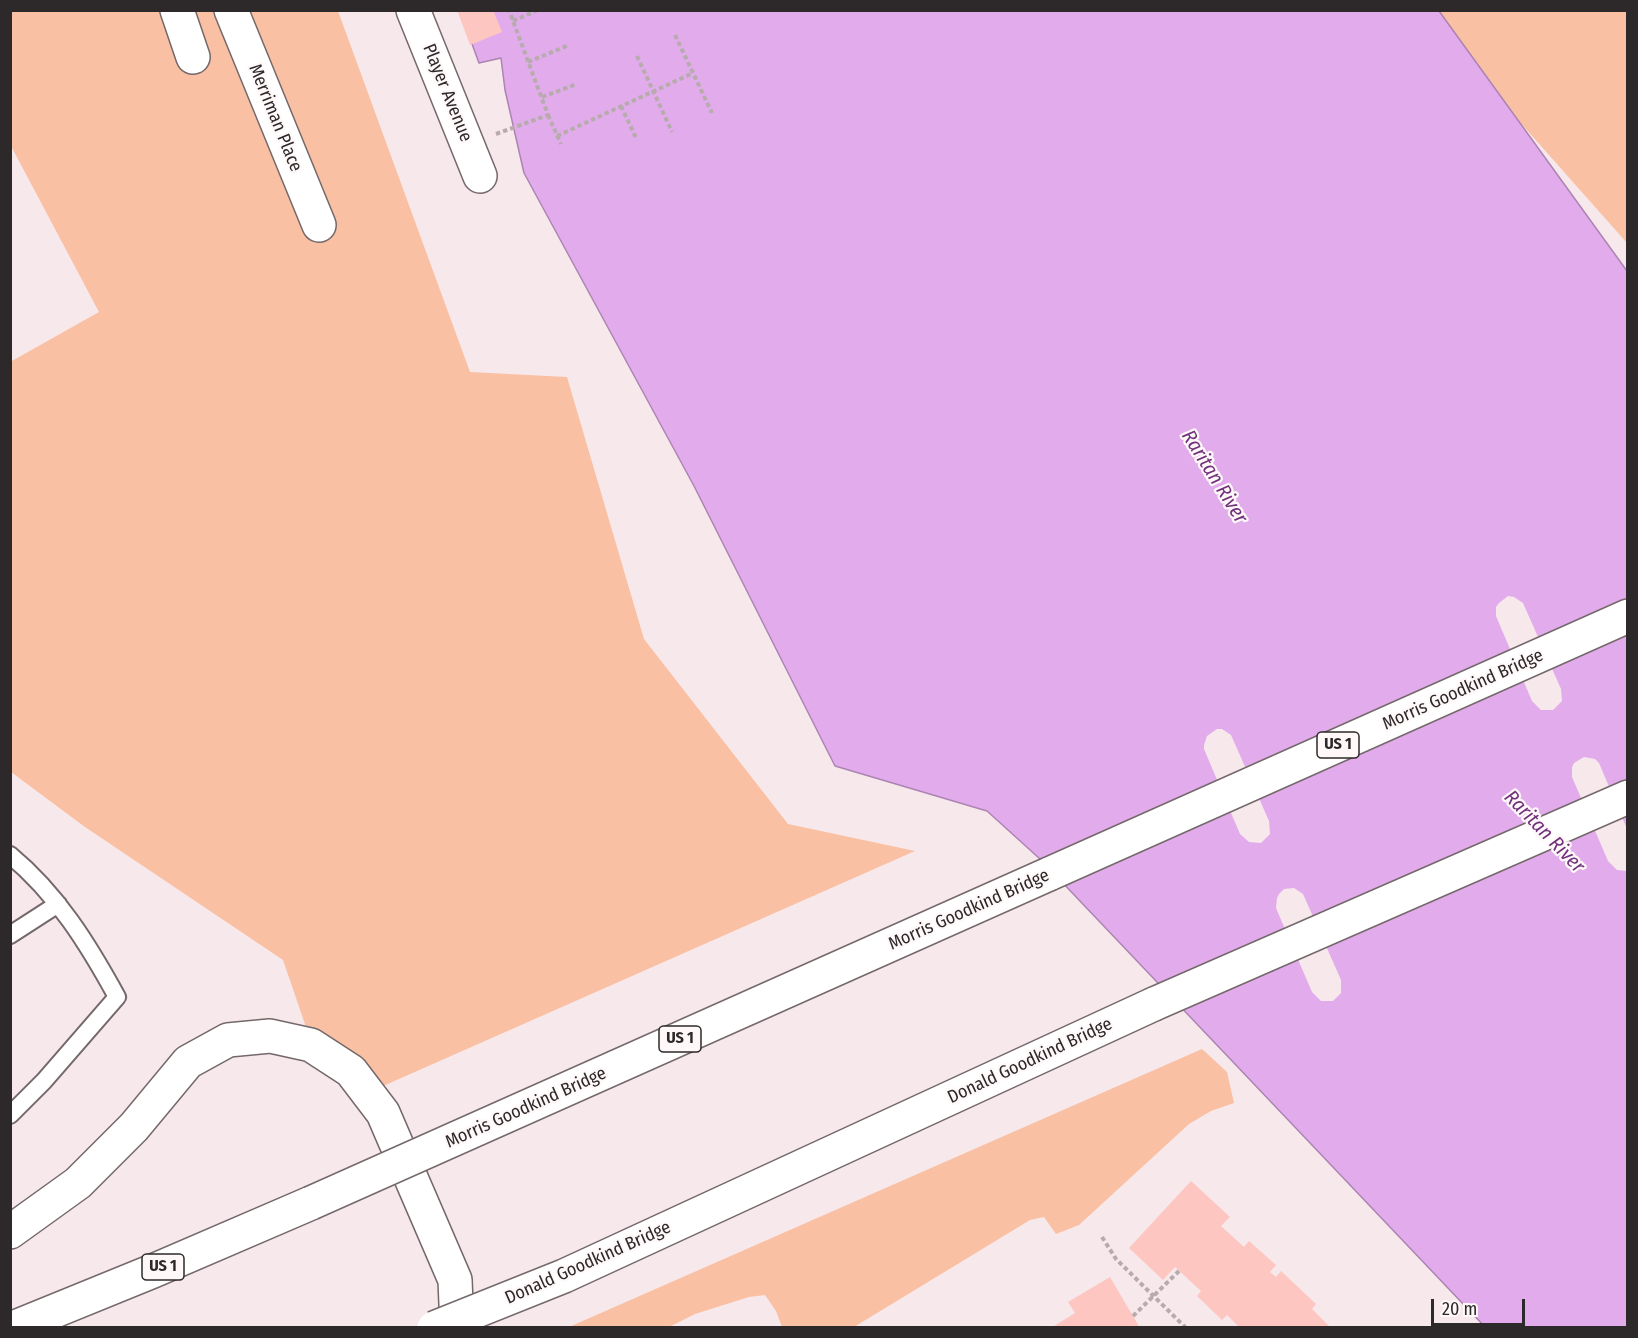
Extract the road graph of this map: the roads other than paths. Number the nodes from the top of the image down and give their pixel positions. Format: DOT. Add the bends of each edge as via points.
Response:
graph roads {
  1 [pos="177,10"];
  2 [pos="231,10"];
  3 [pos="413,10"];
  4 [pos="193,57"];
  5 [pos="480,176"];
  6 [pos="319,225"];
  7 [pos="1628,616"];
  8 [pos="1628,797"];
  9 [pos="10,855"];
  10 [pos="58,904"];
  11 [pos="10,935"];
  12 [pos="10,1115"];
  13 [pos="10,1232"];
  14 [pos="13,1328"];
  15 [pos="434,1328"];
  16 [pos="458,1328"];
  1 -- 4 [label="main road"];
  2 -- 6 [label="main road, Merriman Place"];
  3 -- 5 [label="main road, Player Avenue"];
  7 -- 14 [label="main road, Morris Goodkind Bridge / US 1, bridge" via="311,1203"];
  8 -- 15 [label="main road, Donald Goodkind Bridge, bridge" via="1154,1004 564,1276"];
  9 -- 10 [label="lane"];
  10 -- 11 [label="lane"];
  10 -- 12 [label="lane" via="117,997"];
  13 -- 16 [label="main road" via="78,1183 134,1127 188,1062 228,1040 270,1036 311,1045 351,1071 383,1113 455,1280"];
}
